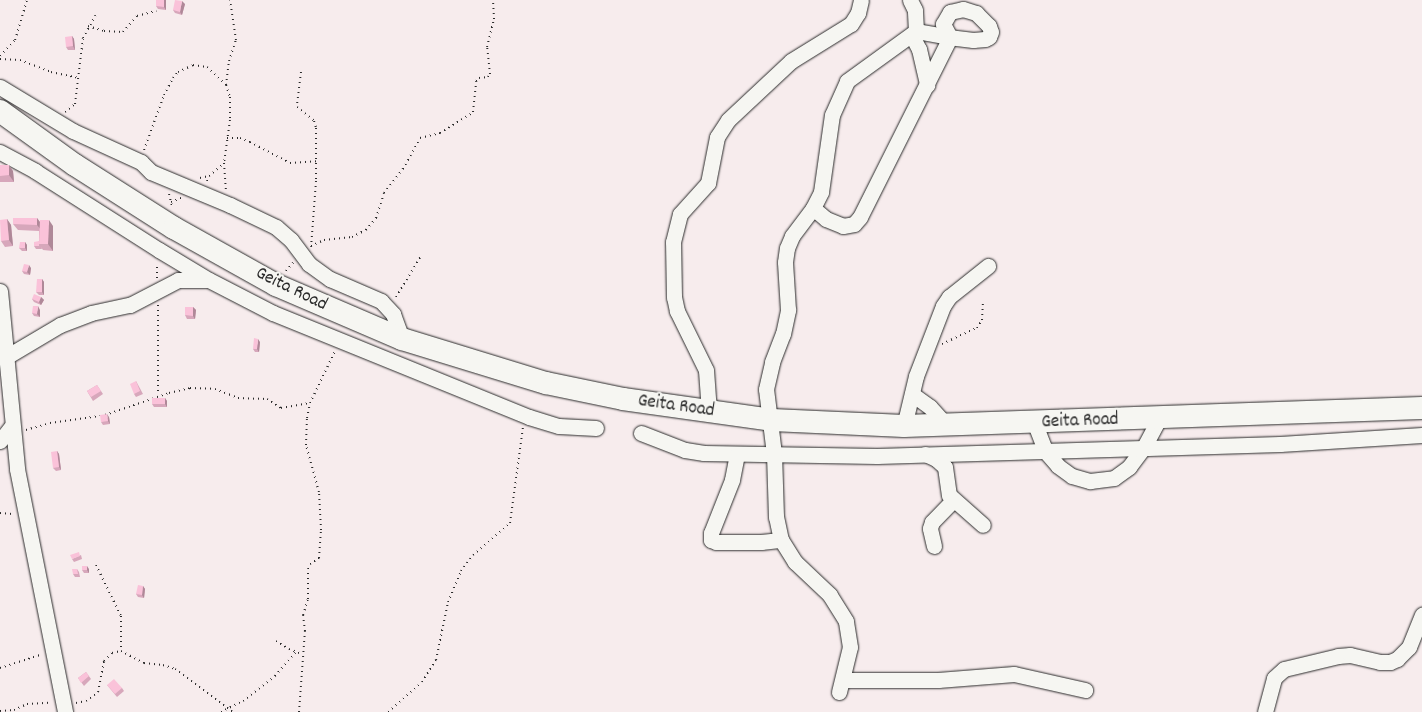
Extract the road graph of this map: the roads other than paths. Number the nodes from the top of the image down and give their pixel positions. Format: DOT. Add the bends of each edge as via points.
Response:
graph roads {
  1 [pos="861,0"];
  2 [pos="910,0"];
  3 [pos="914,34"];
  4 [pos="927,85"];
  5 [pos="0,87"];
  6 [pos="0,111"];
  7 [pos="0,152"];
  8 [pos="813,208"];
  9 [pos="988,266"];
  10 [pos="209,280"];
  11 [pos="0,291"];
  12 [pos="402,339"];
  13 [pos="6,357"];
  14 [pos="912,394"];
  15 [pos="1422,408"];
  16 [pos="709,412"];
  17 [pos="1159,419"];
  18 [pos="772,420"];
  19 [pos="1036,424"];
  20 [pos="904,426"];
  21 [pos="947,426"];
  22 [pos="596,428"];
  23 [pos="641,433"];
  24 [pos="8,434"];
  25 [pos="1422,435"];
  26 [pos="1144,447"];
  27 [pos="1046,452"];
  28 [pos="737,454"];
  29 [pos="774,454"];
  30 [pos="924,454"];
  31 [pos="953,500"];
  32 [pos="983,525"];
  33 [pos="782,540"];
  34 [pos="934,546"];
  35 [pos="1422,614"];
  36 [pos="1085,690"];
  37 [pos="64,708"];
  38 [pos="1266,712"];
  1 -- 16 [label="street" via="858,14 851,24 791,61 728,120 717,137 708,183 680,214 673,242 674,297 677,311 706,370"];
  2 -- 3 [label="street" via="915,10"];
  3 -- 4 [label="street"];
  3 -- 4 [label="street" via="950,37"];
  3 -- 8 [label="street" via="885,52 844,86 832,115 821,192"];
  4 -- 8 [label="street" via="854,224 843,226 826,219"];
  5 -- 12 [label="street" via="52,119 141,162 153,173 276,227 307,250 309,264 330,279 376,297 388,307"];
  6 -- 12 [label="highway, Geita Road" via="75,165 174,228 276,285"];
  7 -- 10 [label="street"];
  8 -- 18 [label="street" via="787,248 786,322 766,389"];
  9 -- 14 [label="street" via="949,297 937,320"];
  10 -- 13 [label="street" via="182,279 130,305 91,313 54,328"];
  10 -- 22 [label="street" via="266,309 529,417 559,426"];
  11 -- 13 [label="street"];
  12 -- 16 [label="highway, Geita Road" via="546,383 623,400"];
  13 -- 24 [label="street"];
  14 -- 20 [label="street"];
  14 -- 21 [label="street" via="930,407"];
  15 -- 17 [label="highway, Geita Road"];
  16 -- 18 [label="highway, Geita Road"];
  17 -- 19 [label="highway, Geita Road"];
  17 -- 26 [label="street"];
  18 -- 20 [label="highway, Geita Road"];
  18 -- 29 [label="street"];
  19 -- 21 [label="highway, Geita Road"];
  19 -- 27 [label="street"];
  20 -- 21 [label="highway, Geita Road"];
  23 -- 28 [label="street" via="685,450"];
  24 -- 37 [label="street"];
  25 -- 26 [label="street" via="1280,444"];
  26 -- 27 [label="street"];
  26 -- 27 [label="street" via="1114,478 1090,481 1072,476"];
  27 -- 30 [label="street"];
  28 -- 29 [label="street"];
  28 -- 33 [label="street" via="732,480 711,533 712,540"];
  29 -- 30 [label="street"];
  29 -- 33 [label="street" via="776,517"];
  30 -- 31 [label="street" via="945,467 947,489"];
  31 -- 32 [label="street"];
  31 -- 34 [label="street" via="932,522"];
  33 -- 36 [label="street" via="795,562 830,595 846,621 850,648 841,686 1014,674"];
  35 -- 38 [label="street" via="1412,641 1397,660 1380,662 1350,655 1284,669 1274,678"];
}
